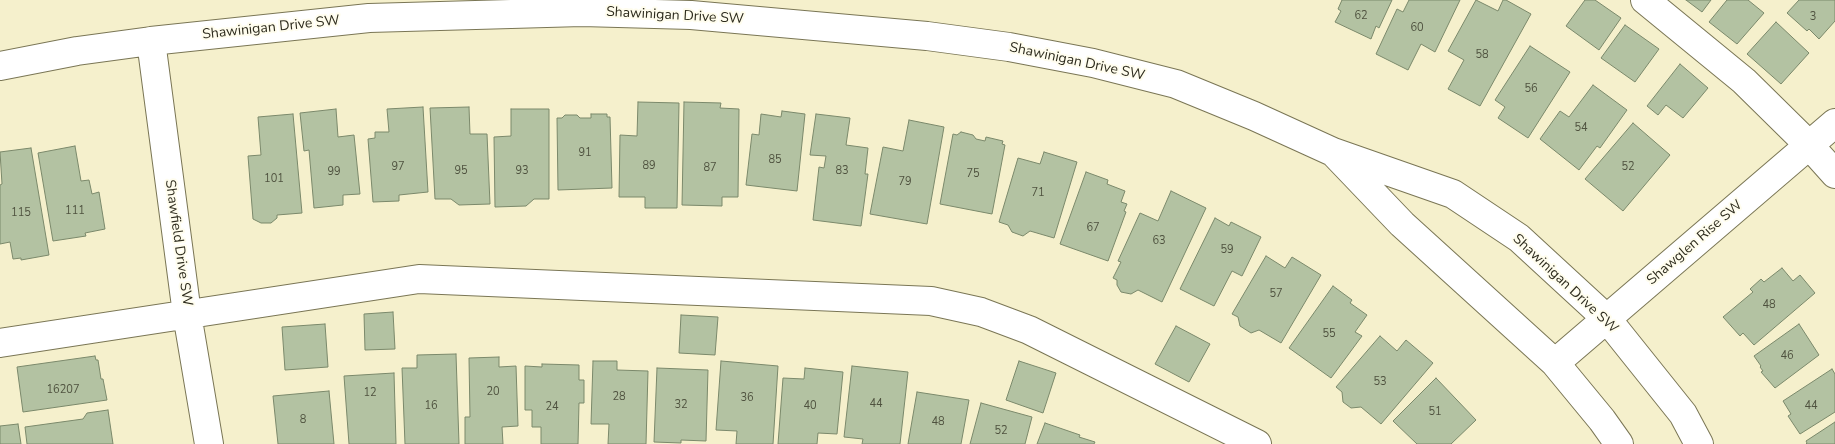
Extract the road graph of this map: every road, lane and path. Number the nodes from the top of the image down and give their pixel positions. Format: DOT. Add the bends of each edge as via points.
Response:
graph roads {
  1 [pos="1645,0"];
  2 [pos="776,11"];
  3 [pos="151,41"];
  4 [pos="0,66"];
  5 [pos="1835,123"];
  6 [pos="1809,145"];
  7 [pos="1333,152"];
  8 [pos="1835,174"];
  9 [pos="188,314"];
  10 [pos="1607,320"];
  11 [pos="0,342"];
  12 [pos="1555,363"];
  13 [pos="209,444"];
  14 [pos="1257,444"];
  15 [pos="1619,444"];
  16 [pos="1700,444"];
  1 -- 6 [label="street" via="1744,81"];
  2 -- 3 [label="street, Shawinigan Drive SW" via="692,15 582,12 369,18"];
  2 -- 7 [label="street, Shawinigan Drive SW" via="1009,47 1093,63 1176,84"];
  3 -- 4 [label="street, Shawinigan Drive SW"];
  3 -- 9 [label="street, Shawfield Drive SW"];
  5 -- 6 [label="street, Shawglen Rise SW"];
  6 -- 8 [label="street"];
  6 -- 10 [label="street, Shawglen Rise SW"];
  7 -- 10 [label="street, Shawinigan Drive SW" via="1453,194 1519,238"];
  7 -- 12 [label="street, Shawinigan Drive SW" via="1402,224"];
  9 -- 11 [label="street"];
  9 -- 13 [label="street, Shawfield Drive SW"];
  9 -- 14 [label="street" via="419,279 931,301 981,312 1029,330"];
  10 -- 12 [label="street, Shawglen Rise SW"];
  10 -- 16 [label="street, Shawinigan Drive SW" via="1682,414"];
  12 -- 15 [label="street, Shawinigan Drive SW"];
}
